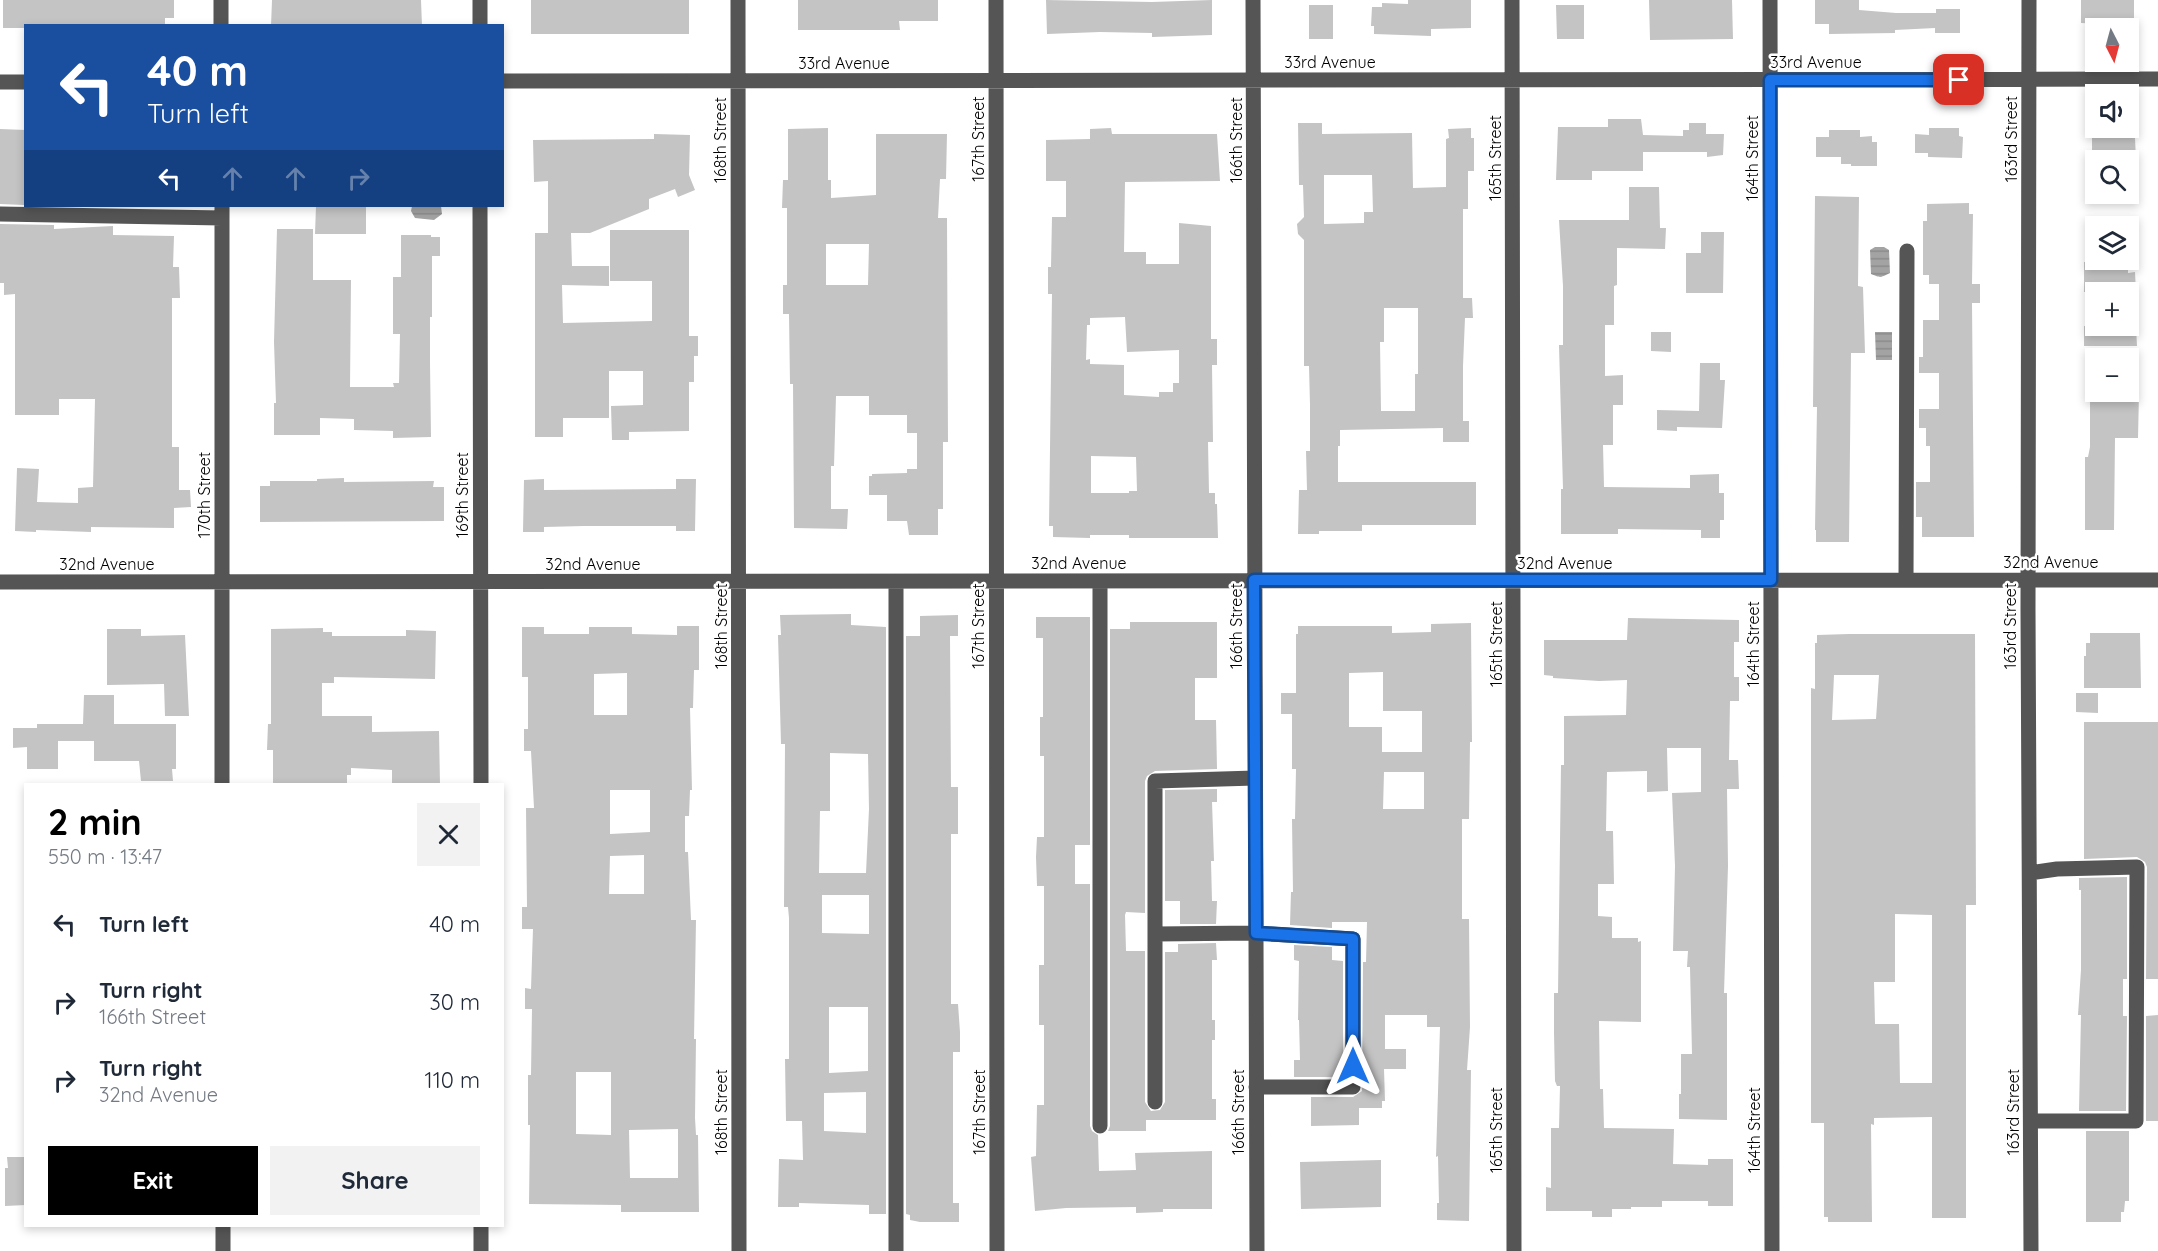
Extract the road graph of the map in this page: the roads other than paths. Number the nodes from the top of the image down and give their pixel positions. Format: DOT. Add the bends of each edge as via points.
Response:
graph roads {
  1 [pos="221,0"];
  2 [pos="480,0"];
  3 [pos="738,0"];
  4 [pos="996,0"];
  5 [pos="1253,0"];
  6 [pos="1512,0"];
  7 [pos="1770,0"];
  8 [pos="2029,0"];
  9 [pos="221,24"];
  10 [pos="480,24"];
  11 [pos="2158,79"];
  12 [pos="1254,80"];
  13 [pos="1512,80"];
  14 [pos="1770,80"];
  15 [pos="2029,80"];
  16 [pos="504,81"];
  17 [pos="738,81"];
  18 [pos="996,81"];
  19 [pos="0,82"];
  20 [pos="24,82"];
  21 [pos="480,207"];
  22 [pos="222,212"];
  23 [pos="0,214"];
  24 [pos="1907,251"];
  25 [pos="2028,579"];
  26 [pos="1254,580"];
  27 [pos="1771,580"];
  28 [pos="1906,580"];
  29 [pos="2158,580"];
  30 [pos="480,581"];
  31 [pos="996,581"];
  32 [pos="1100,581"];
  33 [pos="1514,581"];
  34 [pos="0,582"];
  35 [pos="222,582"];
  36 [pos="738,582"];
  37 [pos="896,582"];
  38 [pos="1255,778"];
  39 [pos="222,783"];
  40 [pos="481,783"];
  41 [pos="2030,873"];
  42 [pos="1256,933"];
  43 [pos="1156,934"];
  44 [pos="1256,1087"];
  45 [pos="1155,1102"];
  46 [pos="2031,1121"];
  47 [pos="1100,1126"];
  48 [pos="223,1227"];
  49 [pos="481,1227"];
  50 [pos="223,1251"];
  51 [pos="481,1251"];
  52 [pos="739,1251"];
  53 [pos="896,1251"];
  54 [pos="997,1251"];
  55 [pos="1257,1251"];
  56 [pos="1514,1251"];
  57 [pos="1772,1251"];
  58 [pos="2031,1251"];
  1 -- 9 [label="street"];
  2 -- 10 [label="street"];
  3 -- 17 [label="street, 168th Street"];
  4 -- 18 [label="street, 167th Street"];
  5 -- 12 [label="street, 166th Street"];
  6 -- 13 [label="street, 165th Street"];
  7 -- 14 [label="street, 164th Street"];
  8 -- 15 [label="street, 163rd Street"];
  11 -- 15 [label="street, 33rd Avenue"];
  12 -- 13 [label="street, 33rd Avenue"];
  12 -- 18 [label="street, 33rd Avenue"];
  12 -- 26 [label="street, 166th Street"];
  13 -- 14 [label="street, 33rd Avenue"];
  13 -- 33 [label="street, 165th Street"];
  14 -- 15 [label="street, 33rd Avenue"];
  14 -- 27 [label="street, 164th Street"];
  15 -- 25 [label="street, 163rd Street"];
  16 -- 17 [label="street, 33rd Avenue"];
  17 -- 18 [label="street, 33rd Avenue"];
  17 -- 36 [label="street, 168th Street"];
  18 -- 31 [label="street, 167th Street"];
  19 -- 20 [label="street"];
  21 -- 30 [label="street, 169th Street"];
  22 -- 23 [label="street"];
  22 -- 35 [label="street, 170th Street"];
  24 -- 28 [label="street"];
  25 -- 28 [label="street, 32nd Avenue"];
  25 -- 29 [label="street, 32nd Avenue"];
  25 -- 41 [label="street, 163rd Street"];
  26 -- 32 [label="street, 32nd Avenue"];
  26 -- 33 [label="street, 32nd Avenue"];
  26 -- 38 [label="street, 166th Street"];
  27 -- 28 [label="street, 32nd Avenue"];
  27 -- 33 [label="street, 32nd Avenue"];
  27 -- 57 [label="street, 164th Street"];
  30 -- 35 [label="street, 32nd Avenue"];
  30 -- 36 [label="street, 32nd Avenue"];
  30 -- 40 [label="street, 169th Street"];
  31 -- 32 [label="street, 32nd Avenue"];
  31 -- 37 [label="street, 32nd Avenue"];
  31 -- 54 [label="street, 167th Street"];
  32 -- 47 [label="street"];
  33 -- 56 [label="street, 165th Street"];
  34 -- 35 [label="street, 32nd Avenue"];
  35 -- 39 [label="street, 170th Street"];
  36 -- 37 [label="street, 32nd Avenue"];
  36 -- 52 [label="street, 168th Street"];
  37 -- 53 [label="street"];
  38 -- 42 [label="street, 166th Street"];
  38 -- 43 [label="street" via="1155,781"];
  41 -- 46 [label="street, 163rd Street"];
  41 -- 46 [label="street" via="2137,867 2136,1121"];
  42 -- 43 [label="street"];
  42 -- 44 [label="street, 166th Street"];
  42 -- 44 [label="street" via="1353,939 1353,1087"];
  43 -- 45 [label="street"];
  44 -- 55 [label="street, 166th Street"];
  46 -- 58 [label="street, 163rd Street"];
  48 -- 50 [label="street"];
  49 -- 51 [label="street"];
}
